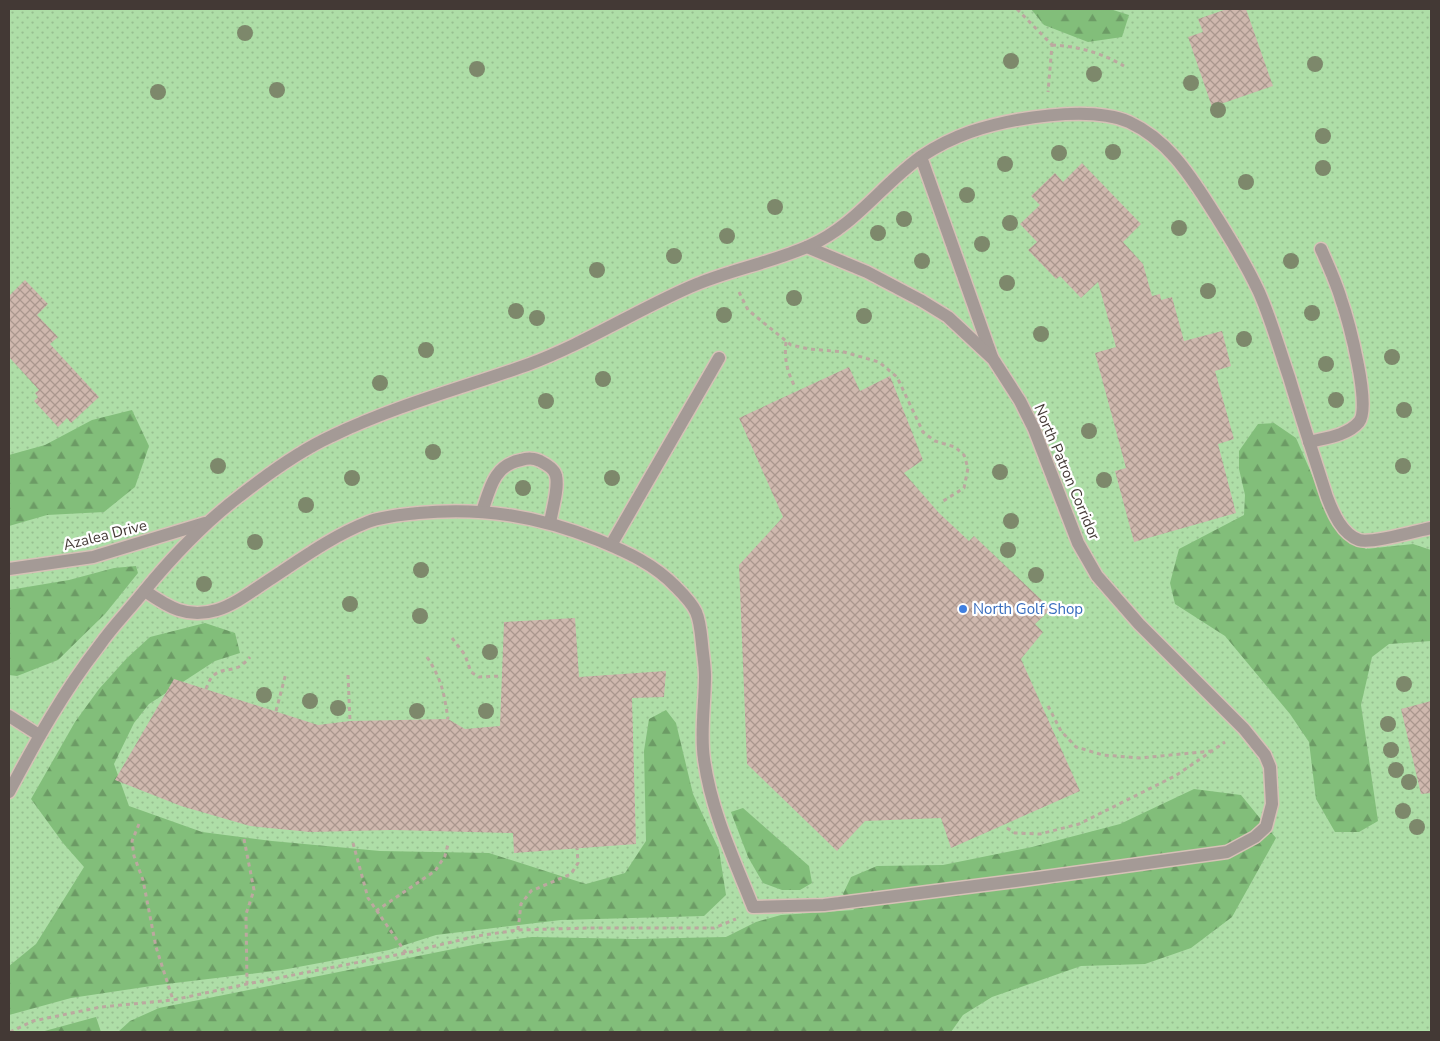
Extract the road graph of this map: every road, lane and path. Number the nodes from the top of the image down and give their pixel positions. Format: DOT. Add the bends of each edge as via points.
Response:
graph roads {
  1 [pos="1017,9"];
  2 [pos="1052,45"];
  3 [pos="1124,66"];
  4 [pos="1046,116"];
  5 [pos="922,156"];
  6 [pos="807,248"];
  7 [pos="1321,249"];
  8 [pos="732,272"];
  9 [pos="786,341"];
  10 [pos="719,358"];
  11 [pos="993,359"];
  12 [pos="794,386"];
  13 [pos="1309,442"];
  14 [pos="940,503"];
  15 [pos="482,512"];
  16 [pos="206,523"];
  17 [pos="550,523"];
  18 [pos="1431,528"];
  19 [pos="611,545"];
  20 [pos="9,569"];
  21 [pos="144,591"];
  22 [pos="452,638"];
  23 [pos="250,657"];
  24 [pos="427,657"];
  25 [pos="286,673"];
  26 [pos="348,676"];
  27 [pos="502,676"];
  28 [pos="206,689"];
  29 [pos="1048,706"];
  30 [pos="276,711"];
  31 [pos="9,716"];
  32 [pos="448,719"];
  33 [pos="350,721"];
  34 [pos="1244,729"];
  35 [pos="39,735"];
  36 [pos="1212,751"];
  37 [pos="9,792"];
  38 [pos="139,824"];
  39 [pos="1007,828"];
  40 [pos="244,839"];
  41 [pos="353,843"];
  42 [pos="448,844"];
  43 [pos="577,848"];
  44 [pos="753,907"];
  45 [pos="376,911"];
  46 [pos="518,930"];
  47 [pos="406,953"];
  48 [pos="247,984"];
  49 [pos="173,1000"];
  50 [pos="10,1032"];
  1 -- 2 [label="path"];
  2 -- 3 [label="path" via="1094,52"];
  2 -- 4 [label="path"];
  4 -- 5 [label="lane" via="999,122 948,140"];
  4 -- 13 [label="lane" via="1115,116 1153,136 1172,152 1228,235 1259,292"];
  5 -- 6 [label="lane" via="851,221"];
  5 -- 11 [label="lane"];
  6 -- 8 [label="lane"];
  6 -- 11 [label="lane, North Patron Corridor" via="867,272 922,301 948,317"];
  7 -- 13 [label="lane" via="1341,299 1360,372 1363,414 1360,422 1352,428"];
  8 -- 9 [label="path" via="748,310"];
  8 -- 16 [label="lane" via="664,298 561,352 376,416 327,438 282,465"];
  9 -- 12 [label="path" via="784,357"];
  9 -- 14 [label="path" via="809,350 844,352 879,362 897,377 923,432 935,441 955,447 964,455 968,468 964,488"];
  10 -- 19 [label="lane"];
  11 -- 34 [label="lane, North Patron Corridor" via="1034,429 1078,543 1097,576 1138,624"];
  13 -- 18 [label="lane" via="1332,511 1347,532 1359,540 1371,540"];
  15 -- 17 [label="lane"];
  15 -- 17 [label="lane" via="502,467 511,462 538,459 556,475"];
  15 -- 21 [label="lane" via="428,512 371,521 315,550 233,603 216,610 184,612 169,608"];
  16 -- 20 [label="lane, Azalea Drive" via="93,557"];
  16 -- 21 [label="lane"];
  17 -- 19 [label="lane"];
  19 -- 44 [label="lane" via="647,563 667,578 696,612 705,674 703,742 711,798"];
  21 -- 35 [label="lane" via="99,645"];
  22 -- 27 [label="path" via="465,655 471,672 479,677"];
  23 -- 28 [label="path" via="243,666 213,676"];
  24 -- 32 [label="path" via="444,691"];
  25 -- 30 [label="path"];
  26 -- 33 [label="path"];
  29 -- 36 [label="path" via="1061,731 1076,747 1104,756 1140,758"];
  31 -- 35 [label="lane"];
  34 -- 36 [label="path"];
  34 -- 44 [label="lane, North Patron Corridor" via="1265,755 1270,768 1272,804 1266,827 1227,852 828,904"];
  35 -- 37 [label="lane"];
  36 -- 39 [label="path" via="1174,776 1080,824 1040,834 1015,833"];
  38 -- 49 [label="path" via="132,840 134,856 143,880 156,948"];
  40 -- 48 [label="path" via="254,890 246,914"];
  41 -- 45 [label="path" via="368,898"];
  42 -- 45 [label="path" via="445,856 435,871"];
  43 -- 46 [label="path" via="578,864 571,874 531,891 522,904"];
  44 -- 46 [label="path" via="740,918 714,928"];
  45 -- 47 [label="path"];
  46 -- 47 [label="path"];
  47 -- 48 [label="path"];
  48 -- 49 [label="path"];
  49 -- 50 [label="path" via="101,1007 33,1021"];
}
